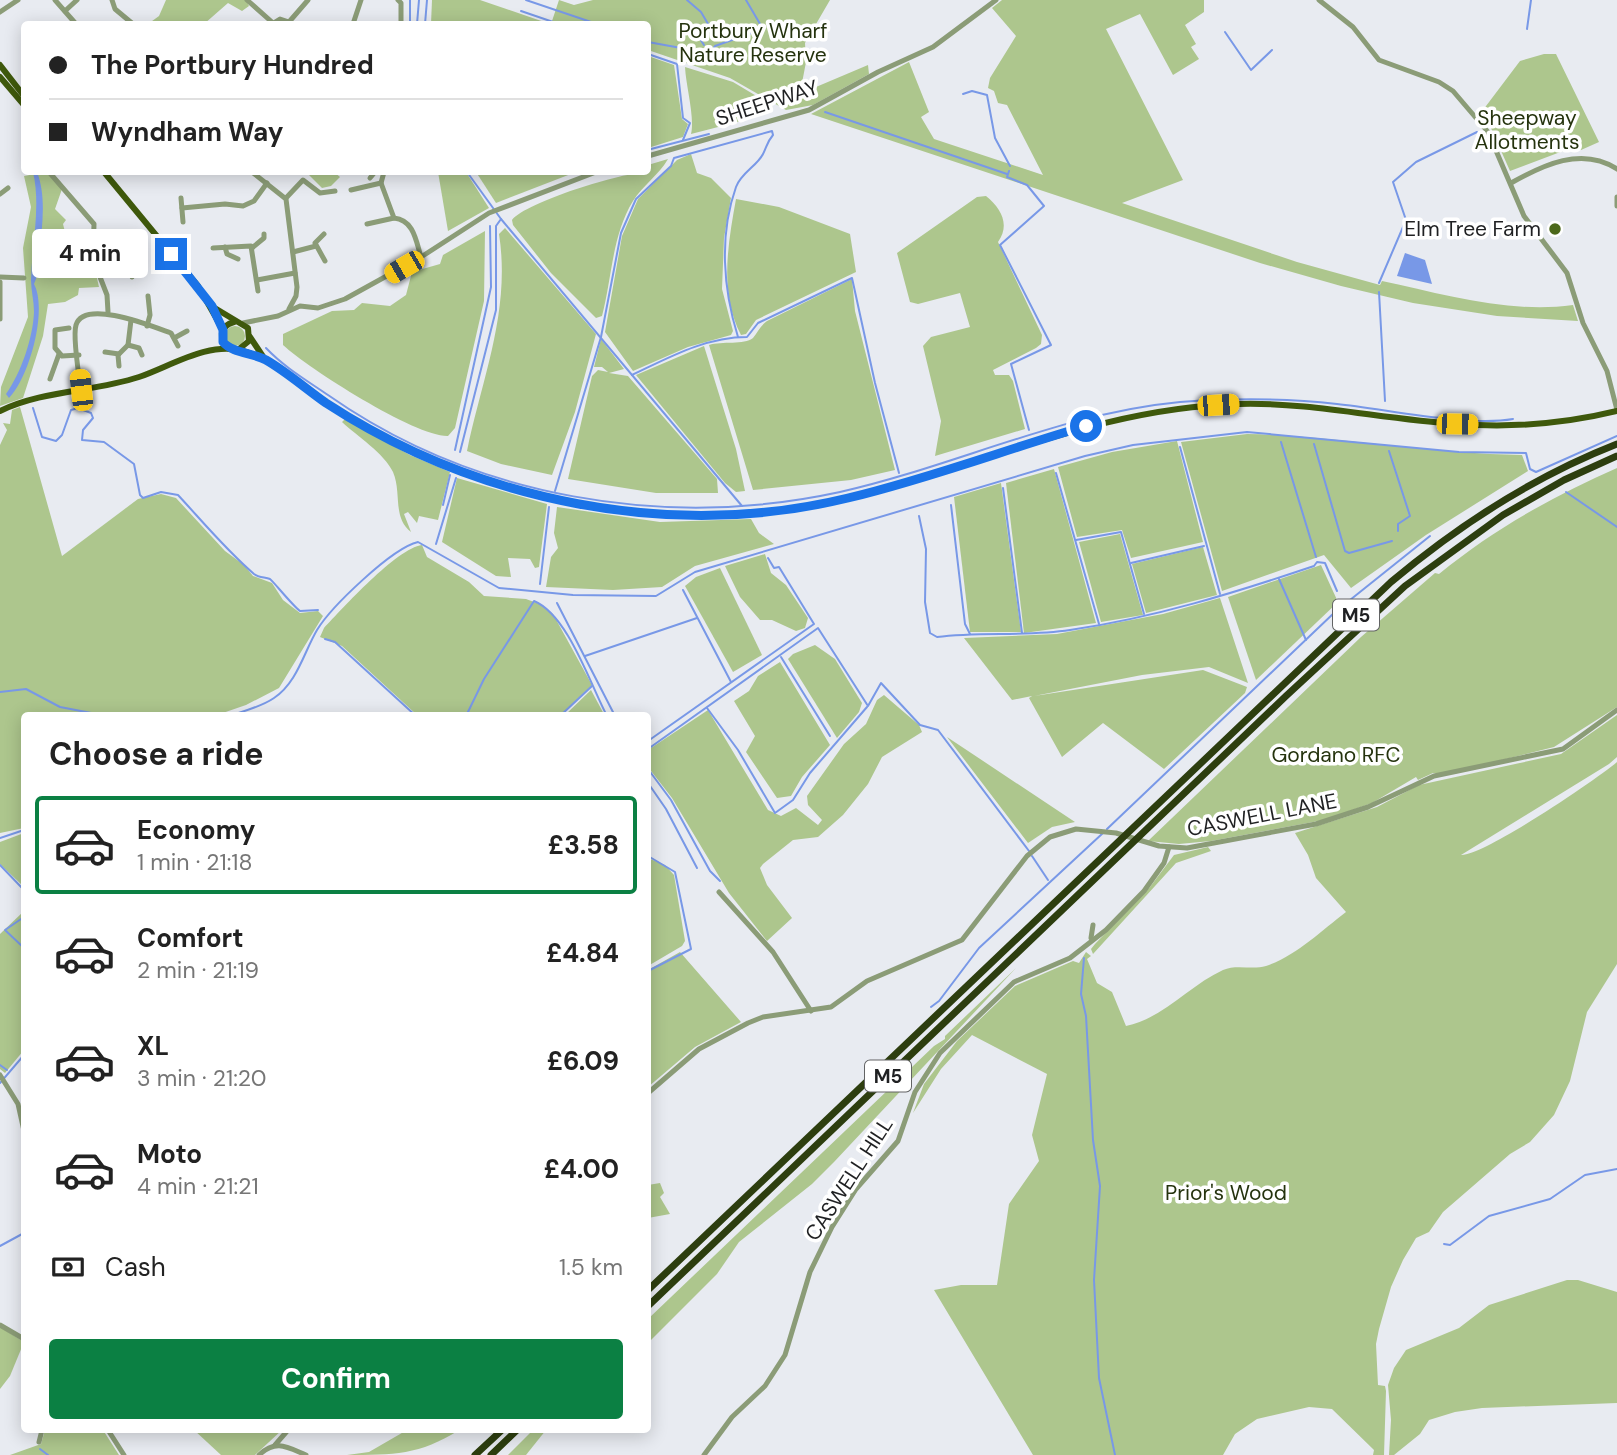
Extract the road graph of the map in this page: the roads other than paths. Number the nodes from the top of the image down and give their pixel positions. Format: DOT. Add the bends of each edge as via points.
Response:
graph roads {
  1 [pos="18,0"];
  2 [pos="55,0"];
  3 [pos="77,0"];
  4 [pos="112,0"];
  5 [pos="247,0"];
  6 [pos="308,0"];
  7 [pos="361,0"];
  8 [pos="398,0"];
  9 [pos="996,0"];
  10 [pos="1319,0"];
  11 [pos="65,11"];
  12 [pos="0,12"];
  13 [pos="73,21"];
  14 [pos="130,21"];
  15 [pos="270,21"];
  16 [pos="292,21"];
  17 [pos="354,21"];
  18 [pos="401,21"];
  19 [pos="0,65"];
  20 [pos="0,77"];
  21 [pos="21,92"];
  22 [pos="21,102"];
  23 [pos="651,155"];
  24 [pos="1617,169"];
  25 [pos="52,175"];
  26 [pos="106,175"];
  27 [pos="256,175"];
  28 [pos="267,175"];
  29 [pos="377,175"];
  30 [pos="588,175"];
  31 [pos="264,181"];
  32 [pos="381,183"];
  33 [pos="1511,183"];
  34 [pos="314,187"];
  35 [pos="351,190"];
  36 [pos="335,191"];
  37 [pos="307,194"];
  38 [pos="1617,197"];
  39 [pos="181,198"];
  40 [pos="286,198"];
  41 [pos="1617,206"];
  42 [pos="182,208"];
  43 [pos="394,218"];
  44 [pos="183,222"];
  45 [pos="367,224"];
  46 [pos="264,234"];
  47 [pos="324,234"];
  48 [pos="316,246"];
  49 [pos="225,247"];
  50 [pos="213,248"];
  51 [pos="252,248"];
  52 [pos="293,252"];
  53 [pos="93,255"];
  54 [pos="421,257"];
  55 [pos="327,258"];
  56 [pos="238,259"];
  57 [pos="130,267"];
  58 [pos="145,267"];
  59 [pos="295,272"];
  60 [pos="132,277"];
  61 [pos="24,278"];
  62 [pos="0,280"];
  63 [pos="257,280"];
  64 [pos="0,291"];
  65 [pos="258,291"];
  66 [pos="148,296"];
  67 [pos="212,306"];
  68 [pos="289,309"];
  69 [pos="108,312"];
  70 [pos="263,318"];
  71 [pos="0,319"];
  72 [pos="131,320"];
  73 [pos="235,321"];
  74 [pos="243,323"];
  75 [pos="147,326"];
  76 [pos="69,328"];
  77 [pos="223,330"];
  78 [pos="187,331"];
  79 [pos="250,335"];
  80 [pos="176,337"];
  81 [pos="221,338"];
  82 [pos="128,345"];
  83 [pos="178,346"];
  84 [pos="230,349"];
  85 [pos="239,349"];
  86 [pos="210,351"];
  87 [pos="105,352"];
  88 [pos="59,354"];
  89 [pos="119,354"];
  90 [pos="79,355"];
  91 [pos="142,355"];
  92 [pos="265,360"];
  93 [pos="119,366"];
  94 [pos="50,379"];
  95 [pos="81,390"];
  96 [pos="0,411"];
  97 [pos="1617,411"];
  98 [pos="1617,444"];
  99 [pos="1617,456"];
  100 [pos="1617,709"];
  101 [pos="1169,847"];
  102 [pos="719,892"];
  103 [pos="1101,935"];
  104 [pos="1091,938"];
  105 [pos="811,1011"];
  106 [pos="1,1077"];
  107 [pos="651,1090"];
  108 [pos="21,1118"];
  109 [pos="651,1287"];
  110 [pos="651,1303"];
  111 [pos="0,1325"];
  112 [pos="21,1337"];
  113 [pos="41,1433"];
  114 [pos="110,1433"];
  115 [pos="285,1433"];
  116 [pos="499,1433"];
  117 [pos="514,1433"];
  118 [pos="39,1442"];
  119 [pos="275,1445"];
  120 [pos="124,1455"];
  121 [pos="259,1455"];
  122 [pos="306,1455"];
  123 [pos="475,1455"];
  124 [pos="491,1455"];
  125 [pos="704,1455"];
  1 -- 12 [label="street"];
  2 -- 11 [label="street"];
  3 -- 11 [label="street"];
  4 -- 14 [label="street" via="115,9"];
  5 -- 15 [label="street"];
  6 -- 16 [label="street"];
  7 -- 17 [label="street"];
  8 -- 18 [label="street"];
  9 -- 23 [label="street, SHEEPWAY" via="933,47 809,110"];
  10 -- 33 [label="street" via="1353,27 1379,60 1439,82 1453,92 1488,132"];
  11 -- 13 [label="street"];
  19 -- 21 [label="main road"];
  20 -- 22 [label="main road"];
  24 -- 33 [label="street" via="1586,159 1563,159"];
  25 -- 53 [label="street" via="94,224"];
  26 -- 67 [label="main road"];
  27 -- 31 [label="street"];
  28 -- 31 [label="street"];
  29 -- 32 [label="street"];
  30 -- 54 [label="street" via="495,211"];
  31 -- 40 [label="street"];
  31 -- 42 [label="street" via="254,201 243,206"];
  32 -- 35 [label="street"];
  32 -- 43 [label="street"];
  33 -- 97 [label="street" via="1524,216 1567,273 1583,323 1606,369"];
  34 -- 36 [label="street" via="321,193"];
  34 -- 37 [label="street"];
  34 -- 40 [label="street" via="302,180"];
  38 -- 41 [label="street"];
  39 -- 42 [label="street"];
  40 -- 52 [label="street"];
  42 -- 44 [label="street"];
  43 -- 45 [label="street"];
  43 -- 54 [label="street" via="410,226"];
  46 -- 51 [label="street"];
  47 -- 48 [label="street" via="316,239"];
  48 -- 52 [label="street"];
  48 -- 55 [label="street"];
  49 -- 50 [label="street"];
  49 -- 51 [label="street" via="247,244"];
  49 -- 56 [label="street" via="227,254"];
  51 -- 63 [label="street"];
  52 -- 59 [label="street"];
  53 -- 57 [label="street" via="119,256"];
  53 -- 69 [label="street"];
  54 -- 68 [label="street" via="345,299 318,308"];
  57 -- 58 [label="street"];
  57 -- 60 [label="street"];
  59 -- 63 [label="street"];
  59 -- 68 [label="street" via="296,296"];
  61 -- 62 [label="street"];
  62 -- 64 [label="street"];
  63 -- 65 [label="street"];
  64 -- 71 [label="street"];
  66 -- 75 [label="street"];
  67 -- 73 [label="main road"];
  67 -- 77 [label="main road"];
  68 -- 70 [label="street"];
  69 -- 72 [label="street"];
  69 -- 90 [label="street" via="76,323"];
  70 -- 74 [label="street"];
  70 -- 79 [label="street" via="254,324"];
  72 -- 75 [label="street"];
  72 -- 82 [label="street"];
  73 -- 74 [label="main road"];
  73 -- 77 [label="main road"];
  74 -- 79 [label="main road"];
  75 -- 80 [label="street"];
  76 -- 88 [label="street" via="55,326 53,341"];
  77 -- 81 [label="main road"];
  78 -- 80 [label="street"];
  79 -- 85 [label="main road"];
  79 -- 92 [label="main road"];
  80 -- 83 [label="street"];
  81 -- 84 [label="main road"];
  81 -- 86 [label="main road"];
  82 -- 89 [label="street"];
  82 -- 91 [label="street" via="139,348"];
  84 -- 85 [label="main road"];
  84 -- 86 [label="main road"];
  85 -- 92 [label="main road"];
  86 -- 95 [label="main road" via="122,382"];
  87 -- 89 [label="street"];
  88 -- 90 [label="street"];
  88 -- 94 [label="street"];
  89 -- 93 [label="street"];
  90 -- 95 [label="street"];
  92 -- 97 [label="main road" via="343,414 469,475 557,500 669,514 746,513 849,498 1086,426 1195,407 1297,406 1457,424 1525,426"];
  95 -- 96 [label="main road"];
  98 -- 109 [label="highway, M5" via="1534,483 1419,559 1321,646"];
  99 -- 110 [label="highway, M5" via="1522,503 1422,572 1329,655"];
  100 -- 101 [label="street, CASWELL LANE" via="1558,750 1434,776 1368,807 1316,824 1187,848"];
  101 -- 103 [label="street, CASWELL HILL" via="1164,863 1144,891"];
  101 -- 105 [label="street, CASWELL LANE" via="1091,830 1062,831 1038,844 962,940 867,981 831,1007"];
  102 -- 105 [label="street" via="773,952"];
  103 -- 104 [label="street" via="1093,927"];
  103 -- 125 [label="street, CASWELL HILL" via="1070,958 1014,982 940,1053 915,1092 898,1141 856,1189 832,1227 810,1272 785,1355 765,1386 732,1417"];
  105 -- 107 [label="street, CASWELL LANE" via="762,1017 740,1027 699,1049"];
  106 -- 108 [label="street"];
  111 -- 112 [label="street"];
  113 -- 118 [label="street"];
  114 -- 120 [label="street"];
  115 -- 119 [label="street"];
  116 -- 123 [label="highway"];
  117 -- 124 [label="highway"];
  119 -- 121 [label="street"];
  119 -- 122 [label="street"];
}
